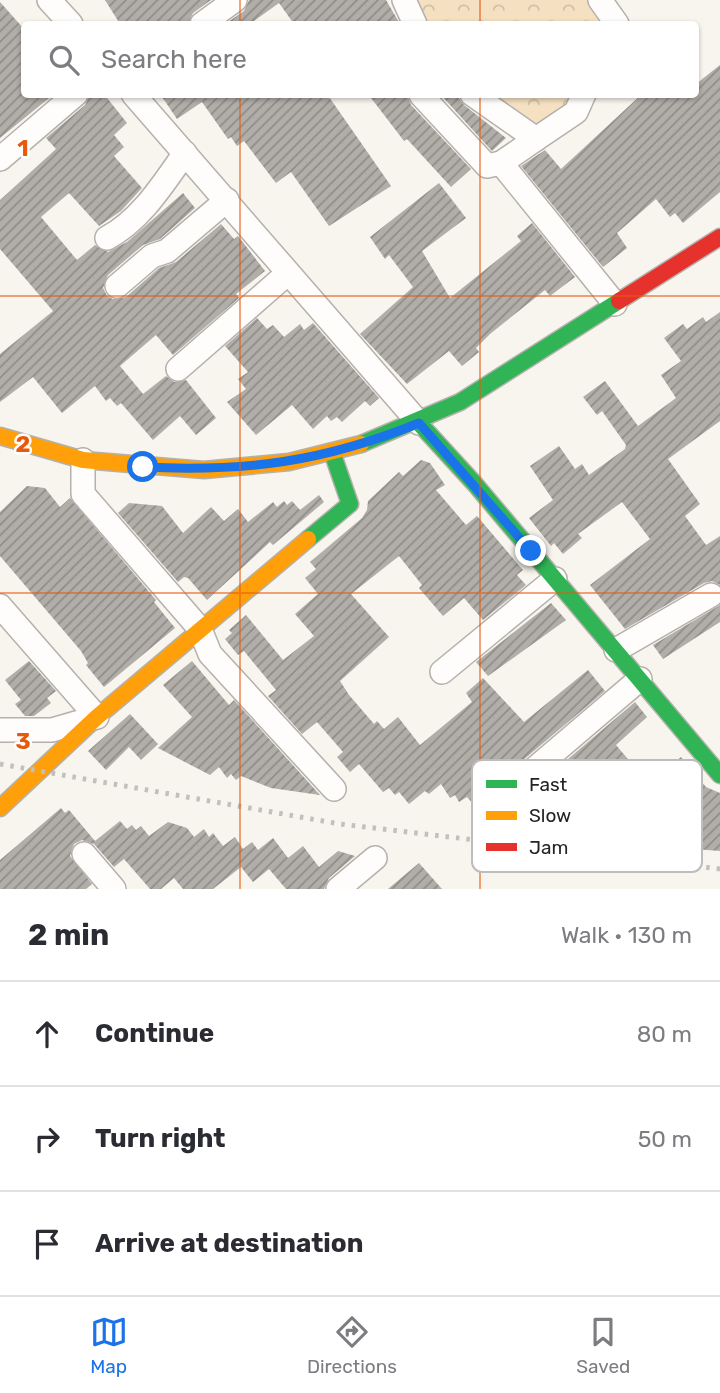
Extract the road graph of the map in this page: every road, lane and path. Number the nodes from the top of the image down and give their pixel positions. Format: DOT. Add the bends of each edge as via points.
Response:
graph roads {
  1 [pos="49,0"];
  2 [pos="235,0"];
  3 [pos="404,0"];
  4 [pos="600,0"];
  5 [pos="68,21"];
  6 [pos="206,21"];
  7 [pos="414,21"];
  8 [pos="615,21"];
  9 [pos="71,98"];
  10 [pos="137,98"];
  11 [pos="425,98"];
  12 [pos="478,98"];
  13 [pos="582,98"];
  14 [pos="536,139"];
  15 [pos="185,153"];
  16 [pos="0,159"];
  17 [pos="501,163"];
  18 [pos="227,200"];
  19 [pos="720,237"];
  20 [pos="107,238"];
  21 [pos="288,273"];
  22 [pos="117,286"];
  23 [pos="615,304"];
  24 [pos="178,369"];
  25 [pos="419,423"];
  26 [pos="0,436"];
  27 [pos="332,453"];
  28 [pos="83,460"];
  29 [pos="555,579"];
  30 [pos="711,595"];
  31 [pos="0,606"];
  32 [pos="200,629"];
  33 [pos="617,649"];
  34 [pos="442,672"];
  35 [pos="640,679"];
  36 [pos="97,717"];
  37 [pos="0,730"];
  38 [pos="545,760"];
  39 [pos="720,775"];
  40 [pos="334,789"];
  41 [pos="0,808"];
  42 [pos="84,854"];
  43 [pos="375,858"];
  44 [pos="114,889"];
  45 [pos="338,889"];
  1 -- 5 [label="street"];
  2 -- 6 [label="street"];
  3 -- 7 [label="street"];
  4 -- 8 [label="street"];
  9 -- 16 [label="street"];
  10 -- 15 [label="street"];
  11 -- 17 [label="street" via="487,166"];
  12 -- 14 [label="street"];
  13 -- 14 [label="street" via="576,112"];
  14 -- 17 [label="street"];
  15 -- 18 [label="street"];
  15 -- 20 [label="street" via="124,229"];
  17 -- 23 [label="street"];
  18 -- 21 [label="street"];
  18 -- 22 [label="street"];
  19 -- 23 [label="street"];
  21 -- 24 [label="street"];
  21 -- 25 [label="street"];
  23 -- 25 [label="street"];
  25 -- 27 [label="street"];
  25 -- 29 [label="street"];
  26 -- 28 [label="street"];
  27 -- 28 [label="street" via="278,464 204,470"];
  27 -- 32 [label="street" via="350,504"];
  28 -- 32 [label="street" via="83,494"];
  29 -- 33 [label="street"];
  29 -- 34 [label="street"];
  30 -- 33 [label="street"];
  31 -- 36 [label="street"];
  32 -- 36 [label="street"];
  32 -- 40 [label="street" via="210,654"];
  33 -- 35 [label="street"];
  35 -- 38 [label="street"];
  35 -- 39 [label="street"];
  36 -- 37 [label="street" via="51,730"];
  36 -- 41 [label="street"];
  42 -- 44 [label="street"];
  43 -- 45 [label="street"];
}
